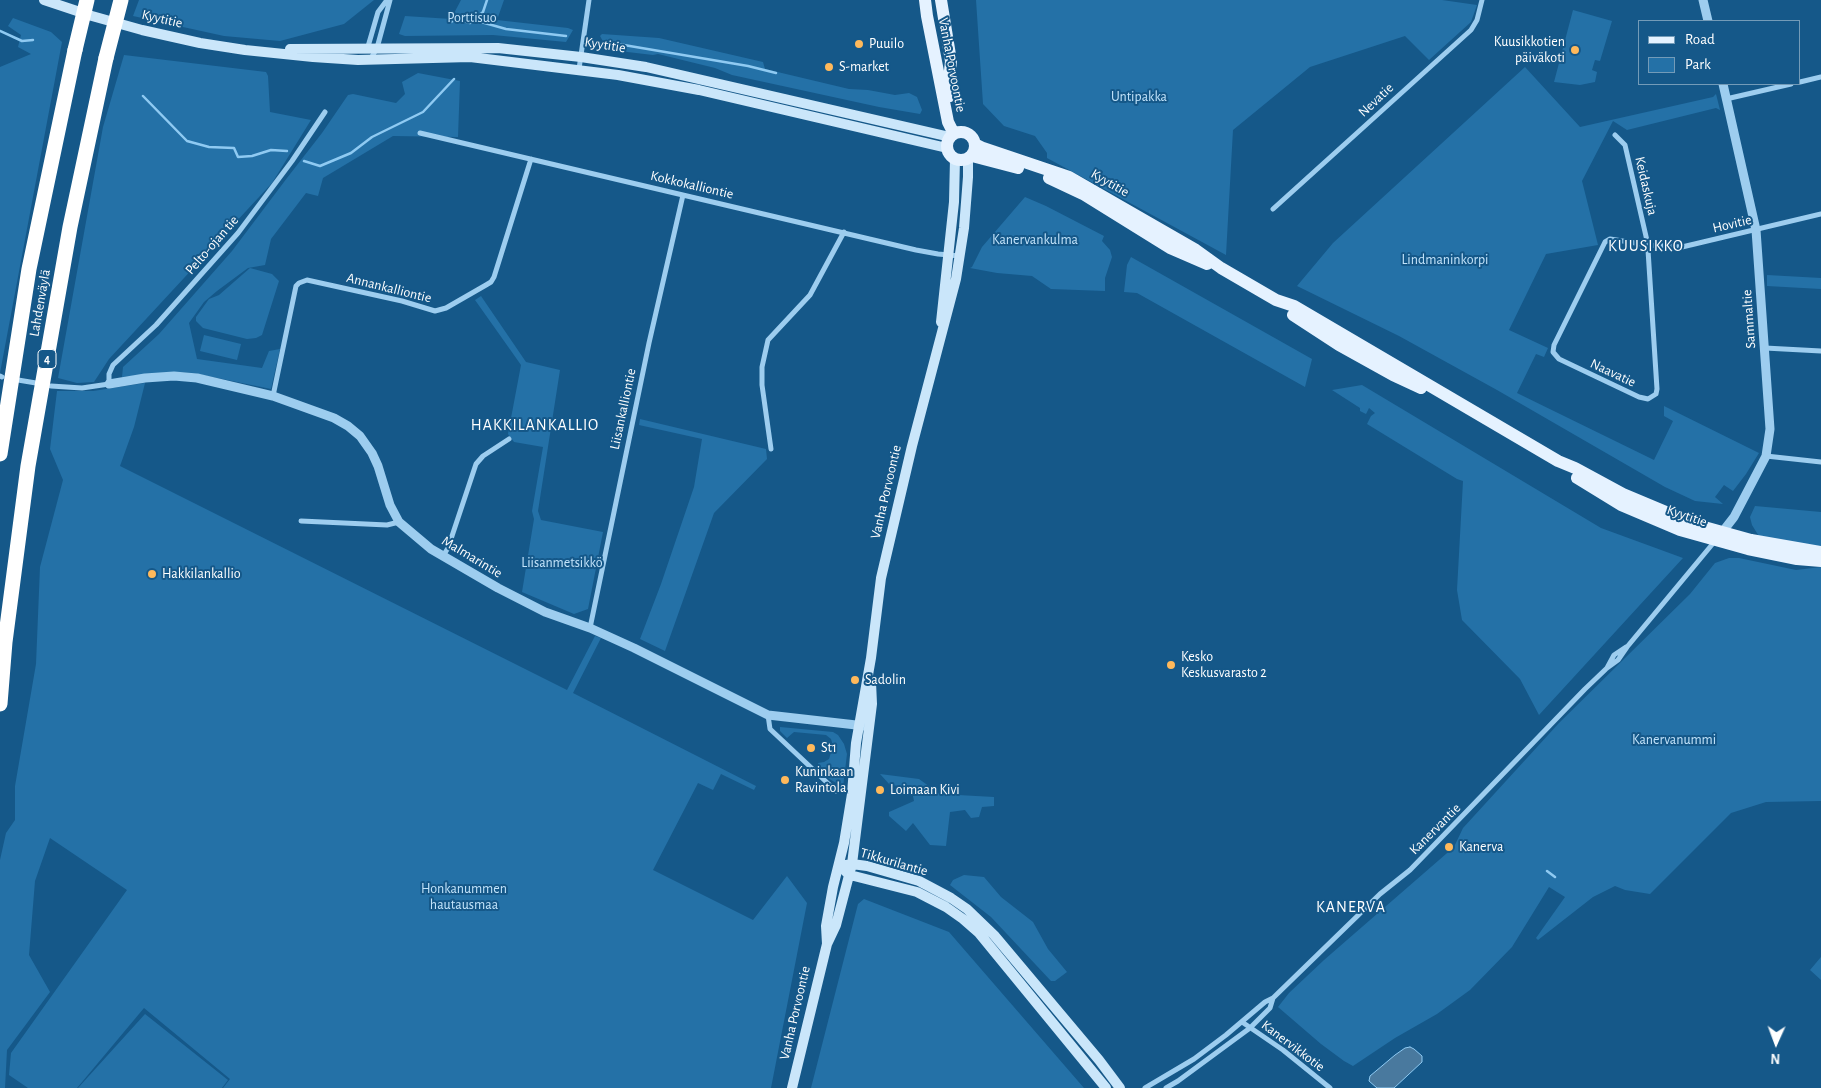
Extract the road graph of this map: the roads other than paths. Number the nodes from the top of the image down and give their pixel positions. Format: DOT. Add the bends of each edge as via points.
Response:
graph roads {
  1 [pos="44,0"];
  2 [pos="87,0"];
  3 [pos="121,0"];
  4 [pos="388,0"];
  5 [pos="589,0"];
  6 [pos="926,0"];
  7 [pos="941,0"];
  8 [pos="1482,0"];
  9 [pos="1703,0"];
  10 [pos="1708,20"];
  11 [pos="372,48"];
  12 [pos="247,50"];
  13 [pos="581,56"];
  14 [pos="370,60"];
  15 [pos="579,69"];
  16 [pos="1821,77"];
  17 [pos="1801,82"];
  18 [pos="1723,85"];
  19 [pos="1787,85"];
  20 [pos="1726,99"];
  21 [pos="325,112"];
  22 [pos="420,133"];
  23 [pos="1615,135"];
  24 [pos="952,138"];
  25 [pos="968,154"];
  26 [pos="531,159"];
  27 [pos="683,195"];
  28 [pos="1273,209"];
  29 [pos="1821,214"];
  30 [pos="1756,230"];
  31 [pos="844,232"];
  32 [pos="1648,246"];
  33 [pos="949,255"];
  34 [pos="960,256"];
  35 [pos="940,335"];
  36 [pos="1765,348"];
  37 [pos="1821,351"];
  38 [pos="18,380"];
  39 [pos="36,383"];
  40 [pos="109,384"];
  41 [pos="51,386"];
  42 [pos="273,396"];
  43 [pos="509,439"];
  44 [pos="771,449"];
  45 [pos="0,454"];
  46 [pos="1766,456"];
  47 [pos="1821,462"];
  48 [pos="301,521"];
  49 [pos="399,522"];
  50 [pos="1719,537"];
  51 [pos="1821,552"];
  52 [pos="442,556"];
  53 [pos="1821,561"];
  54 [pos="590,628"];
  55 [pos="0,704"];
  56 [pos="768,716"];
  57 [pos="865,726"];
  58 [pos="836,791"];
  59 [pos="852,864"];
  60 [pos="840,866"];
  61 [pos="850,875"];
  62 [pos="827,944"];
  63 [pos="1273,998"];
  64 [pos="1242,1022"];
  65 [pos="1250,1028"];
  66 [pos="792,1088"];
  67 [pos="1106,1088"];
  68 [pos="1120,1088"];
  69 [pos="1145,1088"];
  70 [pos="1166,1088"];
  71 [pos="1330,1088"];
  1 -- 12 [label="main road, Kyytitie" via="142,30"];
  2 -- 45 [label="highway, Lahdenväylä, bridge" via="29,269"];
  3 -- 55 [label="highway, Lahdenväylä / 4, bridge" via="70,227 28,466"];
  4 -- 11 [label="street"];
  4 -- 11 [label="street" via="378,12"];
  5 -- 13 [label="street"];
  6 -- 24 [label="main road, Vanha Porvoontie"];
  7 -- 24 [label="main road, Vanha Porvoontie" via="951,61 948,90"];
  8 -- 28 [label="street, Nevatie" via="1471,30"];
  9 -- 10 [label="street"];
  11 -- 12 [label="main road, Kyytitie"];
  11 -- 13 [label="main road, Kyytitie" via="498,48"];
  11 -- 14 [label="street"];
  11 -- 14 [label="street"];
  12 -- 14 [label="main road, Kyytitie" via="314,58"];
  13 -- 15 [label="street"];
  13 -- 24 [label="main road, Kyytitie" via="646,67"];
  14 -- 15 [label="main road, Kyytitie" via="470,57"];
  15 -- 24 [label="main road, Kyytitie"];
  16 -- 17 [label="street"];
  18 -- 20 [label="street, Sammaltie"];
  19 -- 20 [label="street"];
  20 -- 30 [label="street, Sammaltie"];
  21 -- 40 [label="street, Pelto-ojan tie" via="238,233 156,325 113,365 108,374"];
  22 -- 26 [label="street, Kokkokalliontie"];
  23 -- 32 [label="street, Keidaskuja" via="1625,145"];
  24 -- 25 [label="main road" via="951,156"];
  24 -- 25 [label="main road, Kyytitie" via="969,134"];
  25 -- 33 [label="main road, Vanha Porvoontie" via="954,202"];
  25 -- 34 [label="main road, Vanha Porvoontie" via="968,186"];
  25 -- 50 [label="main road, Kyytitie" via="983,148 1069,177 1276,300 1294,306 1434,387 1558,461 1571,474 1621,505 1654,520"];
  26 -- 27 [label="street, Kokkokalliontie"];
  26 -- 42 [label="street, Annankalliontie" via="494,277 491,282 446,308 434,311 307,280 300,282 296,286"];
  27 -- 31 [label="street, Kokkokalliontie"];
  27 -- 54 [label="street, Liisankalliontie"];
  29 -- 30 [label="street, Hovitie"];
  30 -- 32 [label="street, Hovitie" via="1682,247"];
  30 -- 36 [label="street, Sammaltie"];
  31 -- 33 [label="street, Kokkokalliontie"];
  31 -- 44 [label="street" via="810,295 768,340 762,366 762,385"];
  32 -- 32 [label="street, Naavatie" via="1610,239 1605,242 1553,352 1559,359 1648,399 1656,394 1657,389"];
  33 -- 34 [label="street, Kokkokalliontie"];
  33 -- 35 [label="main road, Vanha Porvoontie"];
  34 -- 35 [label="main road, Vanha Porvoontie" via="951,304"];
  35 -- 57 [label="main road, Vanha Porvoontie" via="881,578"];
  36 -- 37 [label="street"];
  36 -- 46 [label="street, Sammaltie" via="1770,429"];
  38 -- 39 [label="street"];
  40 -- 41 [label="street" via="82,388"];
  40 -- 42 [label="street, Malmarintie" via="174,376 224,383"];
  42 -- 49 [label="street, Malmarintie" via="334,418 360,436 376,461"];
  43 -- 52 [label="street" via="476,464 448,548"];
  46 -- 47 [label="street"];
  46 -- 50 [label="street, Sammaltie" via="1734,517"];
  48 -- 49 [label="street" via="387,525"];
  49 -- 52 [label="street, Malmarintie"];
  50 -- 51 [label="main road, Kyytitie"];
  50 -- 53 [label="main road, Kyytitie" via="1797,559"];
  50 -- 63 [label="street, Kanervantie" via="1627,647 1614,655 1607,668 1429,851"];
  52 -- 54 [label="street, Malmarintie" via="517,599"];
  54 -- 56 [label="street, Malmarintie" via="657,658"];
  56 -- 57 [label="street, Malmarintie"];
  56 -- 58 [label="street" via="770,729"];
  57 -- 59 [label="main road, Vanha Porvoontie"];
  57 -- 60 [label="main road, Vanha Porvoontie" via="856,743 852,794"];
  59 -- 60 [label="main road, Tikkurilantie"];
  59 -- 61 [label="main road, Vanha Porvoontie"];
  59 -- 68 [label="main road, Tikkurilantie" via="919,881 967,909 994,935"];
  60 -- 61 [label="main road, Tikkurilantie"];
  60 -- 62 [label="main road, Vanha Porvoontie" via="826,926"];
  61 -- 62 [label="main road, Vanha Porvoontie" via="836,926"];
  61 -- 67 [label="main road, Tikkurilantie" via="917,892 946,907 979,933"];
  62 -- 66 [label="main road, Vanha Porvoontie"];
  63 -- 64 [label="street, Kanervantie"];
  63 -- 65 [label="street, Kanervantie" via="1270,1008"];
  64 -- 65 [label="street, Kanervikkotie"];
  64 -- 69 [label="street, Kanervantie" via="1194,1058"];
  65 -- 70 [label="street, Kanervantie"];
  65 -- 71 [label="street, Kanervikkotie"];
}
